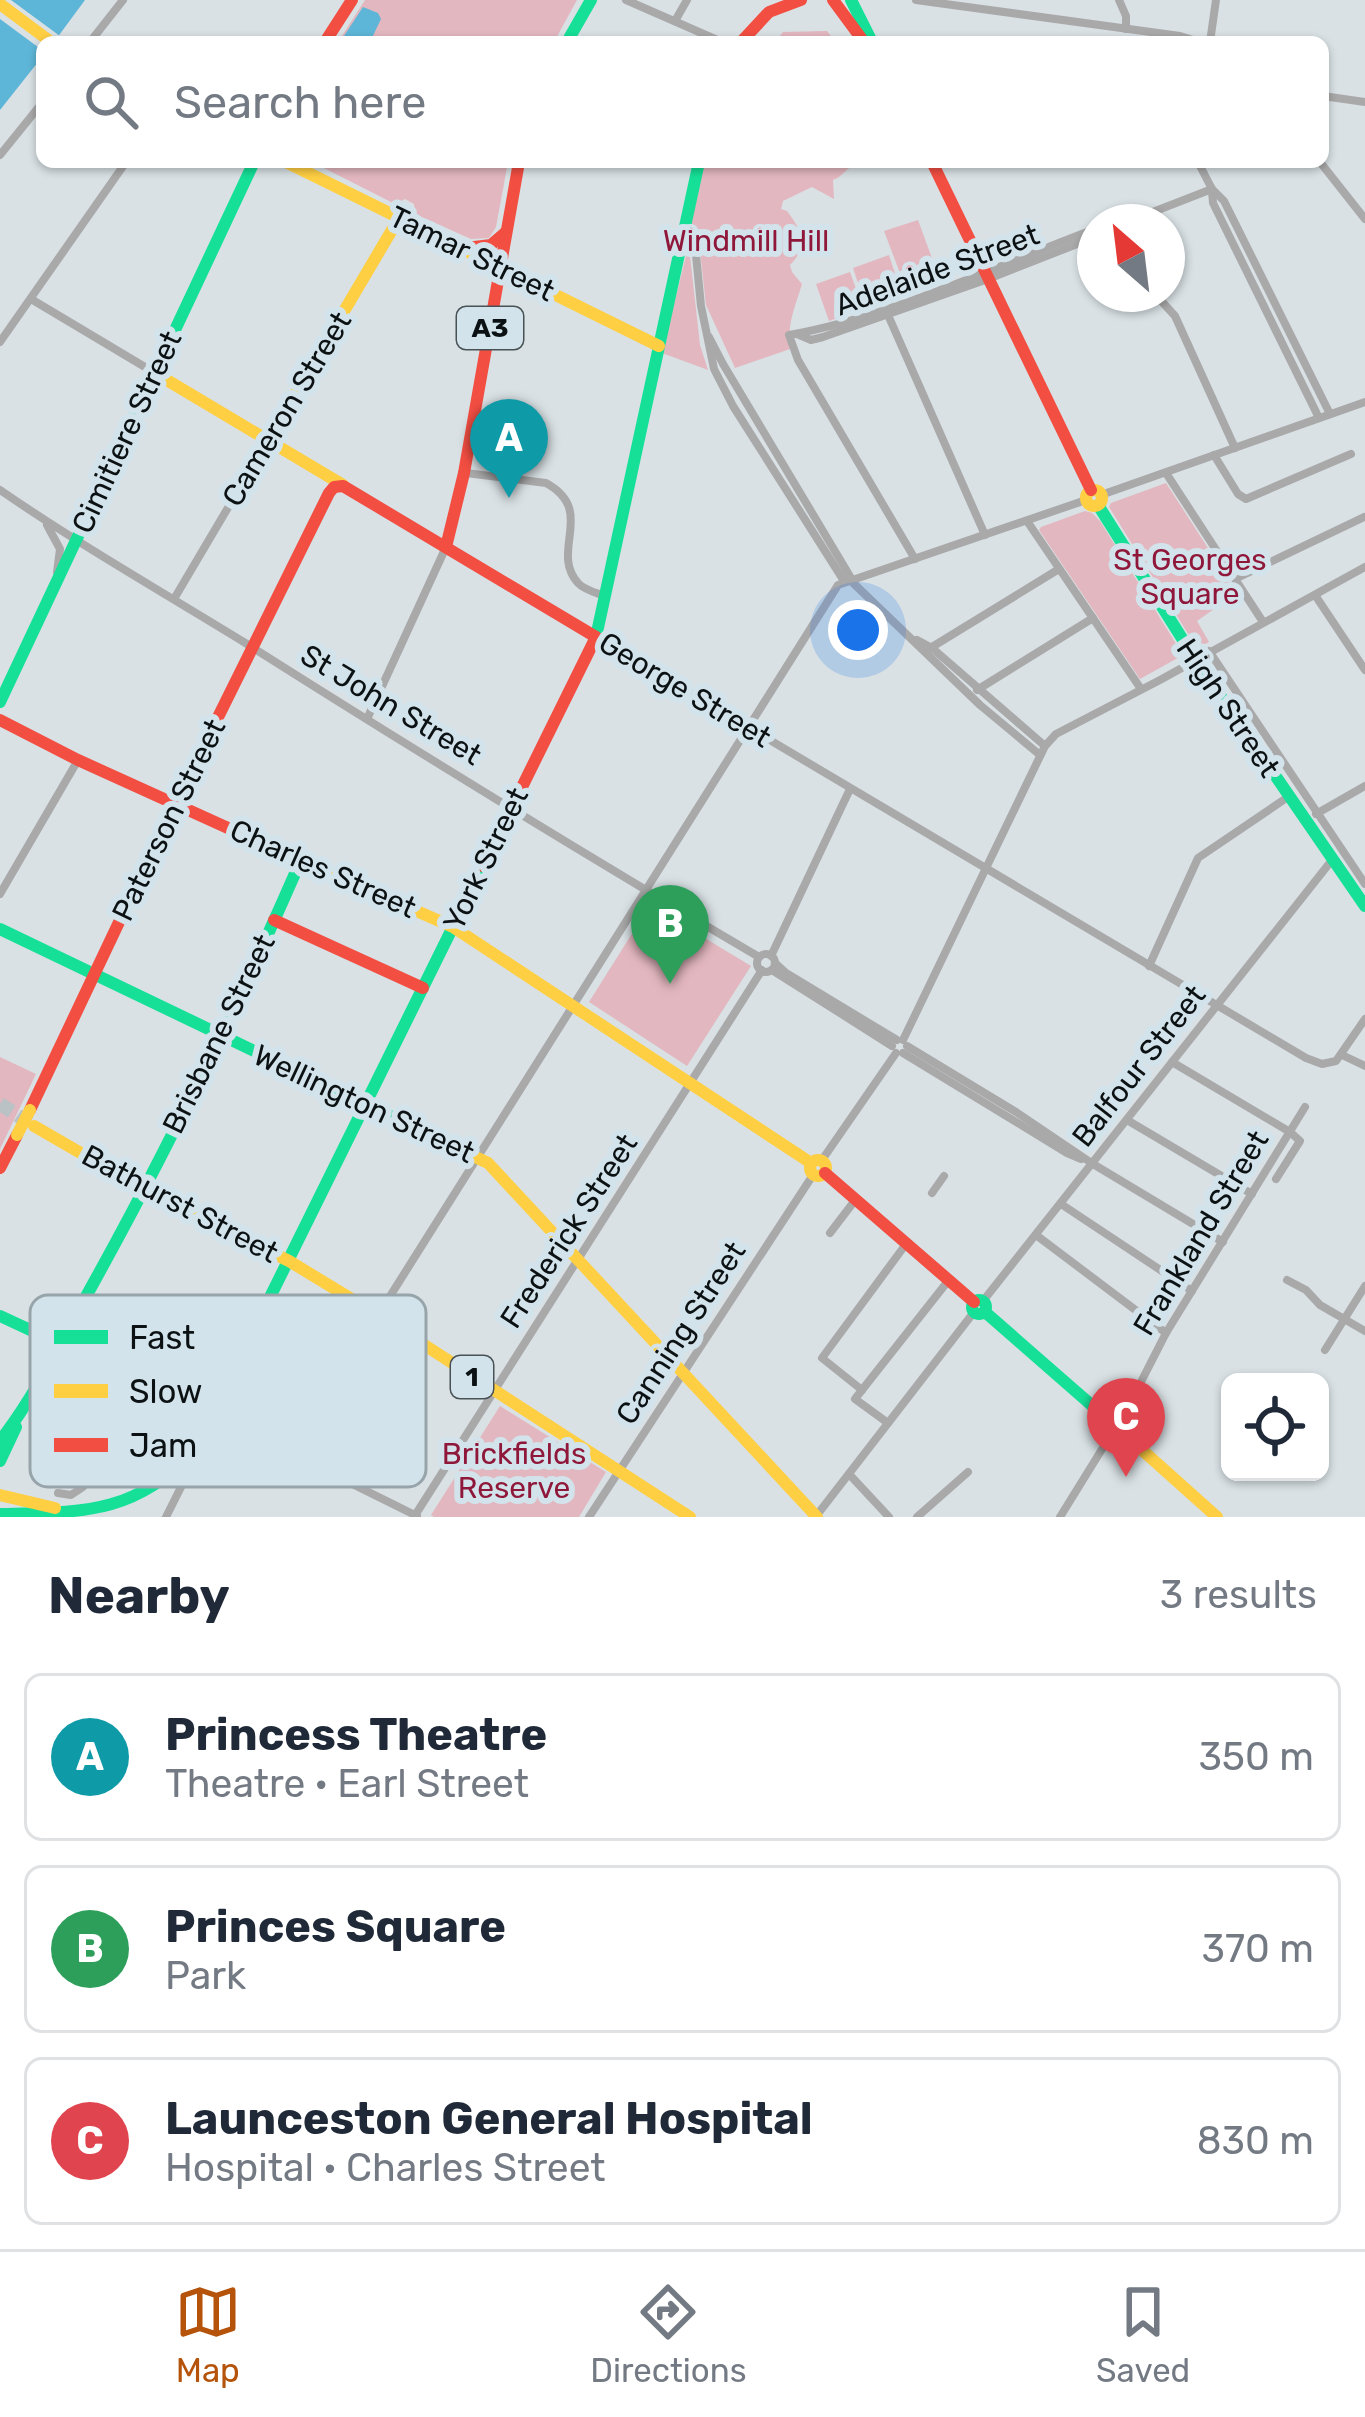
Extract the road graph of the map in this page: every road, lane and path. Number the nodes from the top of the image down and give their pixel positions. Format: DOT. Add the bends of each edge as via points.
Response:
graph roads {
  1 [pos="122,0"];
  2 [pos="352,0"];
  3 [pos="591,0"];
  4 [pos="626,0"];
  5 [pos="687,0"];
  6 [pos="778,0"];
  7 [pos="801,0"];
  8 [pos="833,0"];
  9 [pos="851,0"];
  10 [pos="916,0"];
  11 [pos="1119,0"];
  12 [pos="1216,0"];
  13 [pos="0,4"];
  14 [pos="675,21"];
  15 [pos="1131,30"];
  16 [pos="43,36"];
  17 [pos="94,36"];
  18 [pos="329,36"];
  19 [pos="570,36"];
  20 [pos="709,36"];
  21 [pos="743,36"];
  22 [pos="746,36"];
  23 [pos="863,36"];
  24 [pos="866,36"];
  25 [pos="1135,36"];
  26 [pos="1180,36"];
  27 [pos="1211,36"];
  28 [pos="1329,97"];
  29 [pos="1365,102"];
  30 [pos="36,110"];
  31 [pos="0,155"];
  32 [pos="122,168"];
  33 [pos="251,168"];
  34 [pos="298,168"];
  35 [pos="518,168"];
  36 [pos="697,168"];
  37 [pos="935,168"];
  38 [pos="1201,168"];
  39 [pos="1326,168"];
  40 [pos="1212,189"];
  41 [pos="1172,204"];
  42 [pos="399,218"];
  43 [pos="1365,219"];
  44 [pos="506,232"];
  45 [pos="1077,240"];
  46 [pos="682,242"];
  47 [pos="457,247"];
  48 [pos="501,268"];
  49 [pos="981,278"];
  50 [pos="31,299"];
  51 [pos="886,311"];
  52 [pos="1171,312"];
  53 [pos="1,319"];
  54 [pos="11,326"];
  55 [pos="0,342"];
  56 [pos="659,346"];
  57 [pos="155,373"];
  58 [pos="1365,402"];
  59 [pos="1330,414"];
  60 [pos="1319,418"];
  61 [pos="268,440"];
  62 [pos="1235,448"];
  63 [pos="1351,454"];
  64 [pos="1214,455"];
  65 [pos="321,471"];
  66 [pos="464,473"];
  67 [pos="1166,473"];
  68 [pos="347,487"];
  69 [pos="0,490"];
  70 [pos="328,493"];
  71 [pos="1094,497"];
  72 [pos="1364,517"];
  73 [pos="44,520"];
  74 [pos="1027,521"];
  75 [pos="985,535"];
  76 [pos="76,541"];
  77 [pos="446,547"];
  78 [pos="915,559"];
  79 [pos="1365,567"];
  80 [pos="1058,569"];
  81 [pos="848,580"];
  82 [pos="1235,580"];
  83 [pos="55,586"];
  84 [pos="1315,595"];
  85 [pos="606,597"];
  86 [pos="174,599"];
  87 [pos="1093,618"];
  88 [pos="1263,622"];
  89 [pos="905,632"];
  90 [pos="596,638"];
  91 [pos="251,647"];
  92 [pos="932,648"];
  93 [pos="1209,651"];
  94 [pos="1196,659"];
  95 [pos="1365,670"];
  96 [pos="1141,689"];
  97 [pos="977,690"];
  98 [pos="0,701"];
  99 [pos="368,719"];
  100 [pos="0,720"];
  101 [pos="748,728"];
  102 [pos="1042,751"];
  103 [pos="78,760"];
  104 [pos="1365,786"];
  105 [pos="850,789"];
  106 [pos="1288,797"];
  107 [pos="175,804"];
  108 [pos="511,807"];
  109 [pos="1318,813"];
  110 [pos="1305,821"];
  111 [pos="301,860"];
  112 [pos="1332,860"];
  113 [pos="986,869"];
  114 [pos="1365,884"];
  115 [pos="646,890"];
  116 [pos="0,894"];
  117 [pos="1365,907"];
  118 [pos="274,920"];
  119 [pos="453,927"];
  120 [pos="0,929"];
  121 [pos="770,965"];
  122 [pos="1149,966"];
  123 [pos="94,974"];
  124 [pos="423,988"];
  125 [pos="1216,1005"];
  126 [pos="573,1007"];
  127 [pos="1365,1018"];
  128 [pos="221,1035"];
  129 [pos="900,1046"];
  130 [pos="1342,1055"];
  131 [pos="1172,1062"];
  132 [pos="1365,1066"];
  133 [pos="690,1084"];
  134 [pos="366,1104"];
  135 [pos="1305,1107"];
  136 [pos="1127,1120"];
  137 [pos="34,1126"];
  138 [pos="1290,1132"];
  139 [pos="478,1156"];
  140 [pos="1093,1164"];
  141 [pos="103,1166"];
  142 [pos="0,1168"];
  143 [pos="818,1168"];
  144 [pos="944,1176"];
  145 [pos="1276,1179"];
  146 [pos="143,1189"];
  147 [pos="932,1193"];
  148 [pos="1252,1194"];
  149 [pos="856,1199"];
  150 [pos="1061,1204"];
  151 [pos="127,1220"];
  152 [pos="830,1233"];
  153 [pos="1036,1235"];
  154 [pos="1223,1241"];
  155 [pos="906,1244"];
  156 [pos="579,1259"];
  157 [pos="289,1261"];
  158 [pos="1287,1280"];
  159 [pos="948,1281"];
  160 [pos="1365,1286"];
  161 [pos="1192,1291"];
  162 [pos="86,1295"];
  163 [pos="272,1295"];
  164 [pos="345,1295"];
  165 [pos="391,1295"];
  166 [pos="979,1307"];
  167 [pos="0,1316"];
  168 [pos="1345,1319"];
  169 [pos="30,1330"];
  170 [pos="1365,1331"];
  171 [pos="1166,1333"];
  172 [pos="426,1346"];
  173 [pos="1325,1350"];
  174 [pos="683,1373"];
  175 [pos="862,1390"];
  176 [pos="495,1391"];
  177 [pos="30,1396"];
  178 [pos="22,1410"];
  179 [pos="888,1423"];
  180 [pos="1116,1428"];
  181 [pos="0,1441"];
  182 [pos="0,1462"];
  183 [pos="620,1470"];
  184 [pos="968,1472"];
  185 [pos="848,1474"];
  186 [pos="82,1487"];
  187 [pos="157,1487"];
  188 [pos="181,1487"];
  189 [pos="356,1487"];
  190 [pos="58,1492"];
  191 [pos="0,1495"];
  192 [pos="82,1511"];
  193 [pos="0,1514"];
  194 [pos="416,1516"];
  195 [pos="166,1517"];
  196 [pos="589,1517"];
  197 [pos="690,1517"];
  198 [pos="816,1517"];
  199 [pos="889,1517"];
  200 [pos="917,1517"];
  201 [pos="1060,1517"];
  202 [pos="1217,1517"];
  1 -- 17 [label="street"];
  2 -- 18 [label="main road"];
  3 -- 19 [label="main road"];
  4 -- 14 [label="street"];
  5 -- 14 [label="street"];
  6 -- 21 [label="main road"];
  7 -- 22 [label="main road" via="769,12"];
  8 -- 23 [label="main road"];
  9 -- 24 [label="main road"];
  10 -- 15 [label="street"];
  11 -- 15 [label="street"];
  12 -- 27 [label="street"];
  13 -- 16 [label="main road"];
  14 -- 20 [label="street"];
  15 -- 25 [label="street"];
  15 -- 26 [label="street"];
  28 -- 29 [label="street"];
  30 -- 31 [label="street"];
  32 -- 50 [label="street"];
  33 -- 57 [label="main road, Cimitiere Street"];
  34 -- 42 [label="main road, Tamar Street"];
  35 -- 44 [label="main road, A3"];
  36 -- 46 [label="main road, York Street"];
  37 -- 49 [label="main road, High Street"];
  38 -- 40 [label="street"];
  39 -- 43 [label="street"];
  40 -- 41 [label="street"];
  40 -- 59 [label="street"];
  40 -- 60 [label="street"];
  42 -- 47 [label="main road, Tamar Street"];
  42 -- 61 [label="main road, Cameron Street"];
  44 -- 47 [label="main road" via="484,247"];
  44 -- 48 [label="main road, A3"];
  45 -- 49 [label="street, Adelaide Street"];
  46 -- 56 [label="main road, York Street"];
  46 -- 81 [label="street" via="696,255 718,377"];
  47 -- 48 [label="main road, Tamar Street"];
  48 -- 56 [label="main road, Tamar Street"];
  48 -- 66 [label="main road, A3"];
  49 -- 51 [label="street, Adelaide Street"];
  49 -- 71 [label="main road, High Street"];
  50 -- 54 [label="street"];
  50 -- 57 [label="street, George Street"];
  51 -- 75 [label="street"];
  51 -- 78 [label="street, Adelaide Street" via="811,340 792,334 798,360"];
  52 -- 62 [label="street"];
  53 -- 54 [label="street"];
  54 -- 55 [label="street"];
  56 -- 85 [label="main road, York Street"];
  57 -- 61 [label="main road, George Street"];
  57 -- 76 [label="main road, Cimitiere Street"];
  58 -- 59 [label="street"];
  59 -- 60 [label="street"];
  60 -- 62 [label="street"];
  61 -- 65 [label="main road, George Street"];
  61 -- 86 [label="street, Cameron Street"];
  62 -- 64 [label="street"];
  63 -- 64 [label="street" via="1246,499"];
  64 -- 67 [label="street"];
  65 -- 68 [label="main road, George Street"];
  65 -- 70 [label="main road"];
  66 -- 77 [label="main road, A3"];
  66 -- 85 [label="street" via="546,484 564,496 575,580"];
  67 -- 71 [label="street"];
  67 -- 82 [label="street"];
  68 -- 70 [label="main road"];
  68 -- 77 [label="main road, George Street"];
  69 -- 73 [label="street, St John Street"];
  70 -- 91 [label="main road, Paterson Street"];
  71 -- 74 [label="street"];
  71 -- 94 [label="main road, High Street"];
  72 -- 82 [label="street"];
  73 -- 76 [label="street, St John Street"];
  73 -- 83 [label="street" via="60,549"];
  74 -- 75 [label="street"];
  74 -- 80 [label="street"];
  75 -- 78 [label="street"];
  76 -- 83 [label="main road, Cimitiere Street"];
  76 -- 86 [label="street, St John Street"];
  77 -- 90 [label="main road, George Street"];
  77 -- 99 [label="street"];
  78 -- 81 [label="street"];
  79 -- 84 [label="street"];
  80 -- 87 [label="street"];
  80 -- 92 [label="street"];
  81 -- 89 [label="street"];
  81 -- 101 [label="street"];
  82 -- 88 [label="street"];
  83 -- 98 [label="main road, Cimitiere Street"];
  84 -- 88 [label="street"];
  84 -- 95 [label="street"];
  85 -- 90 [label="main road, York Street"];
  86 -- 91 [label="street, St John Street"];
  87 -- 96 [label="street"];
  87 -- 97 [label="street"];
  88 -- 93 [label="street"];
  89 -- 92 [label="street"];
  89 -- 102 [label="street"];
  90 -- 101 [label="street, George Street"];
  90 -- 108 [label="main road, York Street"];
  91 -- 99 [label="street, St John Street"];
  91 -- 107 [label="main road, Paterson Street"];
  92 -- 97 [label="street"];
  93 -- 94 [label="street"];
  93 -- 109 [label="street, High Street"];
  94 -- 96 [label="street"];
  94 -- 106 [label="main road, High Street"];
  96 -- 102 [label="street" via="1056,734"];
  97 -- 102 [label="street"];
  99 -- 108 [label="street, St John Street"];
  100 -- 103 [label="main road, Charles Street"];
  101 -- 105 [label="street, George Street"];
  101 -- 115 [label="street"];
  102 -- 113 [label="street, Canning Street"];
  103 -- 107 [label="main road, Charles Street"];
  103 -- 116 [label="street"];
  104 -- 109 [label="street"];
  105 -- 113 [label="street, George Street"];
  105 -- 121 [label="street, Frederick Street"];
  106 -- 110 [label="main road, High Street"];
  106 -- 122 [label="street" via="1198,858"];
  107 -- 111 [label="main road, Charles Street"];
  107 -- 123 [label="main road, Paterson Street"];
  108 -- 115 [label="street, St John Street"];
  108 -- 119 [label="main road, York Street"];
  109 -- 110 [label="street"];
  109 -- 114 [label="street, High Street"];
  110 -- 112 [label="main road, High Street"];
  111 -- 118 [label="main road, Brisbane Street"];
  111 -- 119 [label="main road, Charles Street"];
  112 -- 117 [label="main road, High Street"];
  112 -- 125 [label="street, Balfour Street"];
  113 -- 122 [label="street, George Street"];
  113 -- 129 [label="street, Canning Street"];
  115 -- 121 [label="street, St John Street" via="759,958 758,966"];
  115 -- 126 [label="street"];
  118 -- 124 [label="main road"];
  118 -- 128 [label="main road, Brisbane Street"];
  119 -- 124 [label="main road, York Street"];
  119 -- 126 [label="main road, Charles Street"];
  120 -- 123 [label="main road, Wellington Street"];
  121 -- 129 [label="street"];
  121 -- 133 [label="street, Frederick Street"];
  122 -- 125 [label="street, George Street"];
  123 -- 128 [label="main road, Wellington Street"];
  123 -- 142 [label="main road, Paterson Street, bridge"];
  124 -- 134 [label="main road, York Street"];
  125 -- 130 [label="street, George Street" via="1312,1061 1330,1064"];
  125 -- 131 [label="street, Balfour Street"];
  126 -- 133 [label="main road, Charles Street"];
  126 -- 139 [label="street"];
  127 -- 130 [label="street"];
  128 -- 134 [label="main road, Wellington Street"];
  128 -- 146 [label="main road, Brisbane Street"];
  129 -- 140 [label="street"];
  129 -- 143 [label="street, Canning Street"];
  130 -- 132 [label="street, George Street"];
  131 -- 136 [label="street, Balfour Street"];
  131 -- 138 [label="street"];
  133 -- 143 [label="main road, Charles Street"];
  133 -- 156 [label="street, Frederick Street"];
  134 -- 139 [label="main road, Wellington Street"];
  134 -- 157 [label="main road, York Street"];
  135 -- 138 [label="street, Frankland Street"];
  136 -- 140 [label="street, Balfour Street"];
  136 -- 148 [label="street"];
  137 -- 141 [label="main road, Bathurst Street"];
  138 -- 145 [label="street, Frankland Street" via="1300,1141"];
  138 -- 148 [label="street, Frankland Street"];
  139 -- 156 [label="main road, Wellington Street"];
  139 -- 165 [label="street"];
  140 -- 150 [label="street, Balfour Street"];
  140 -- 154 [label="street"];
  141 -- 146 [label="main road, Bathurst Street"];
  141 -- 151 [label="main road" via="123,1191"];
  143 -- 149 [label="main road, Charles Street"];
  143 -- 174 [label="street, Canning Street"];
  144 -- 147 [label="street"];
  146 -- 151 [label="main road, Brisbane Street"];
  146 -- 157 [label="main road, Bathurst Street / 1"];
  148 -- 154 [label="street, Frankland Street"];
  149 -- 152 [label="street"];
  149 -- 155 [label="main road, Charles Street"];
  150 -- 153 [label="street, Balfour Street"];
  150 -- 161 [label="street"];
  151 -- 162 [label="main road, Brisbane Street"];
  153 -- 166 [label="street, Balfour Street"];
  153 -- 171 [label="street"];
  154 -- 161 [label="street, Frankland Street"];
  155 -- 159 [label="main road, Charles Street"];
  155 -- 175 [label="street" via="822,1358"];
  156 -- 174 [label="main road, Wellington Street"];
  156 -- 176 [label="street, Frederick Street"];
  157 -- 163 [label="main road, York Street"];
  157 -- 164 [label="main road, Bathurst Street / 1"];
  158 -- 168 [label="street"];
  159 -- 166 [label="main road, Charles Street"];
  159 -- 175 [label="street"];
  160 -- 168 [label="street"];
  161 -- 171 [label="street, Frankland Street"];
  166 -- 179 [label="street, Balfour Street"];
  166 -- 180 [label="main road, Charles Street"];
  167 -- 169 [label="main road"];
  168 -- 170 [label="street"];
  168 -- 173 [label="street"];
  171 -- 180 [label="street, Frankland Street"];
  172 -- 176 [label="main road, Bathurst Street / 1"];
  174 -- 183 [label="street, Canning Street"];
  174 -- 198 [label="main road, Wellington Street"];
  175 -- 179 [label="street" via="855,1399"];
  176 -- 183 [label="main road, Bathurst Street / 1"];
  176 -- 194 [label="street, Frederick Street"];
  177 -- 178 [label="main road, Brisbane Street"];
  178 -- 181 [label="main road"];
  178 -- 182 [label="main road, Brisbane Street"];
  179 -- 185 [label="street, Balfour Street"];
  180 -- 201 [label="street, Frankland Street"];
  180 -- 202 [label="main road, Charles Street"];
  183 -- 196 [label="street, Canning Street"];
  183 -- 197 [label="main road, Bathurst Street / 1"];
  184 -- 200 [label="street"];
  185 -- 198 [label="street, Balfour Street"];
  185 -- 199 [label="street"];
  186 -- 190 [label="street"];
  187 -- 192 [label="main road"];
  188 -- 195 [label="street, York Street"];
  189 -- 194 [label="street"];
  191 -- 192 [label="main road"];
  192 -- 193 [label="main road"];
}
